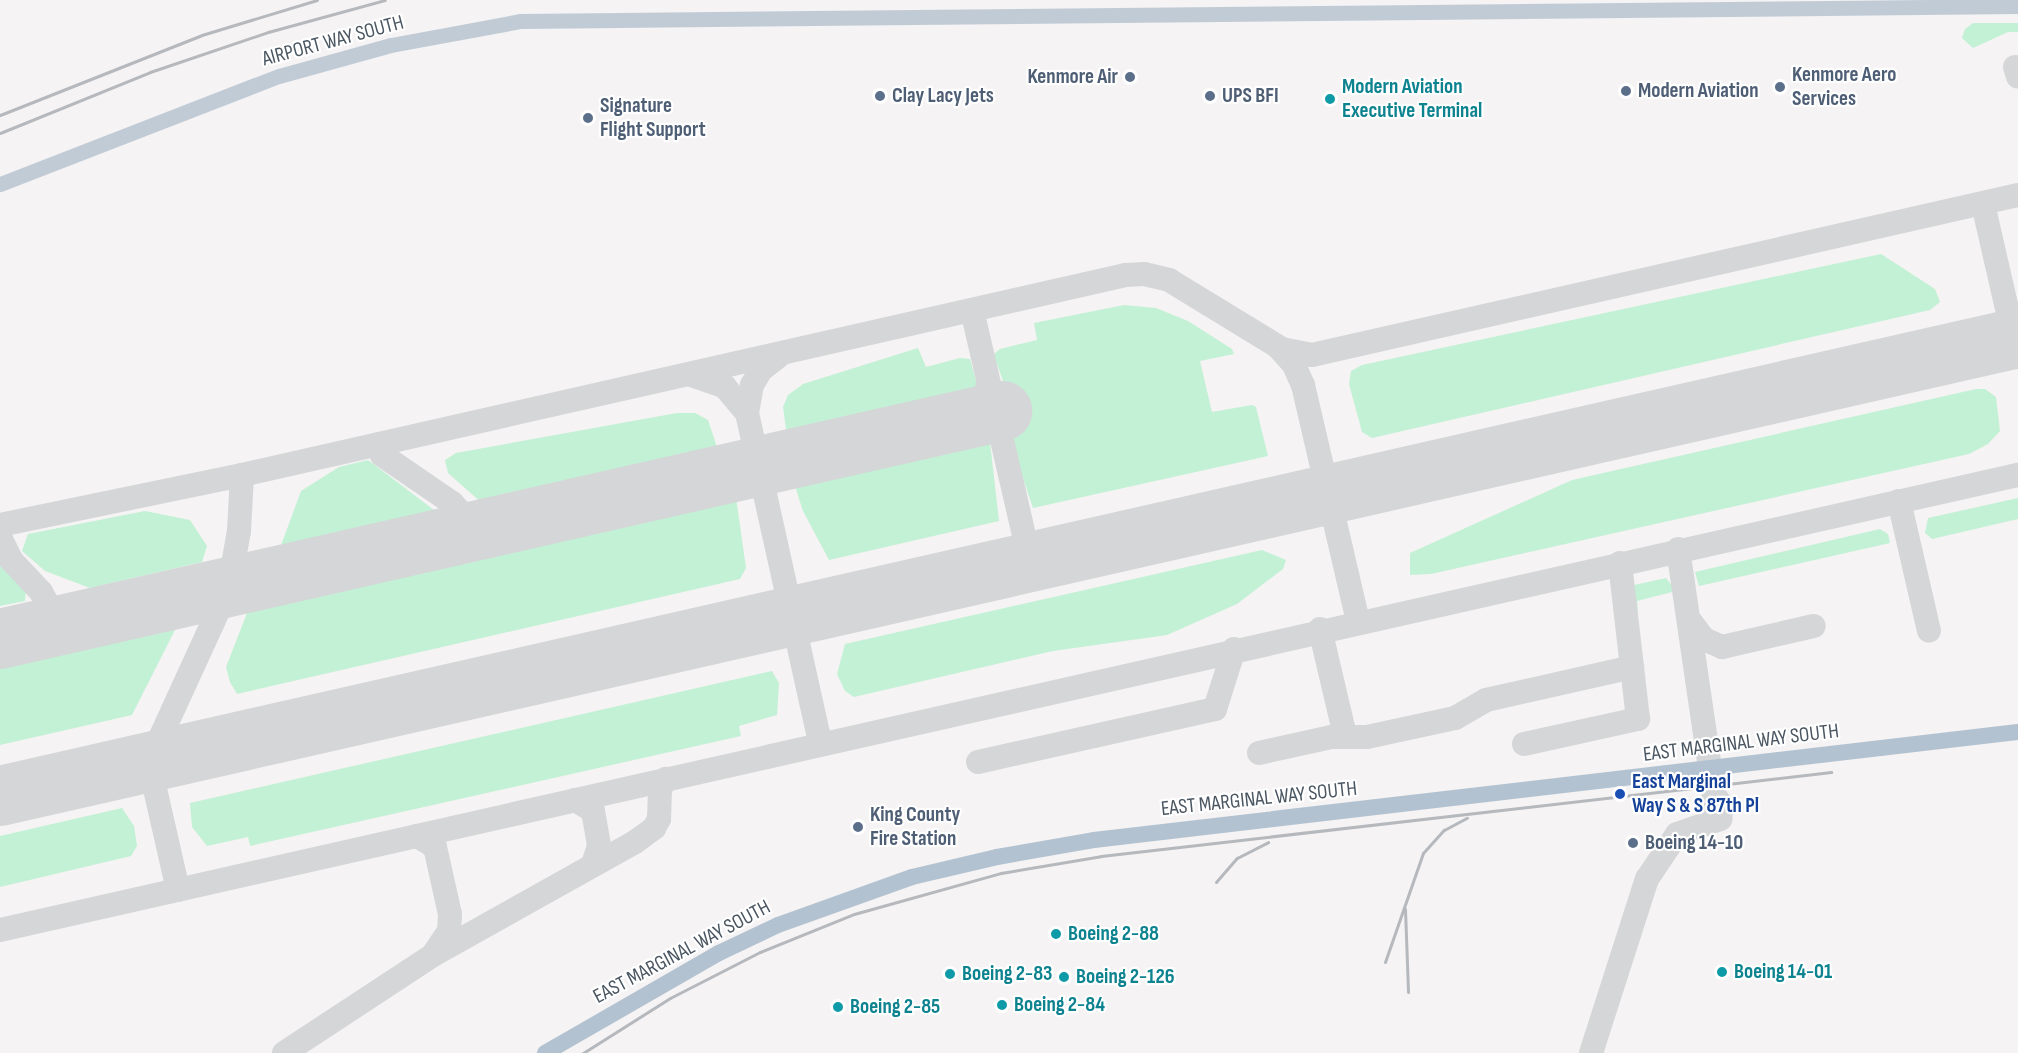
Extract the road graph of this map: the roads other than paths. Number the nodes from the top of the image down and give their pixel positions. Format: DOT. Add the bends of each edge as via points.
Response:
graph roads {
  1 [pos="2018,6"];
  2 [pos="1955,8"];
  3 [pos="2018,15"];
  4 [pos="0,184"];
  5 [pos="2018,732"];
  6 [pos="545,1053"];
  1 -- 2 [label="main road, AIRPORT WAY SOUTH"];
  2 -- 3 [label="main road, AIRPORT WAY SOUTH"];
  2 -- 4 [label="main road, AIRPORT WAY SOUTH" via="531,20 391,45 279,76"];
  5 -- 6 [label="main road, EAST MARGINAL WAY SOUTH" via="1094,840 997,857 912,877 836,901 778,925 719,953"];
}
